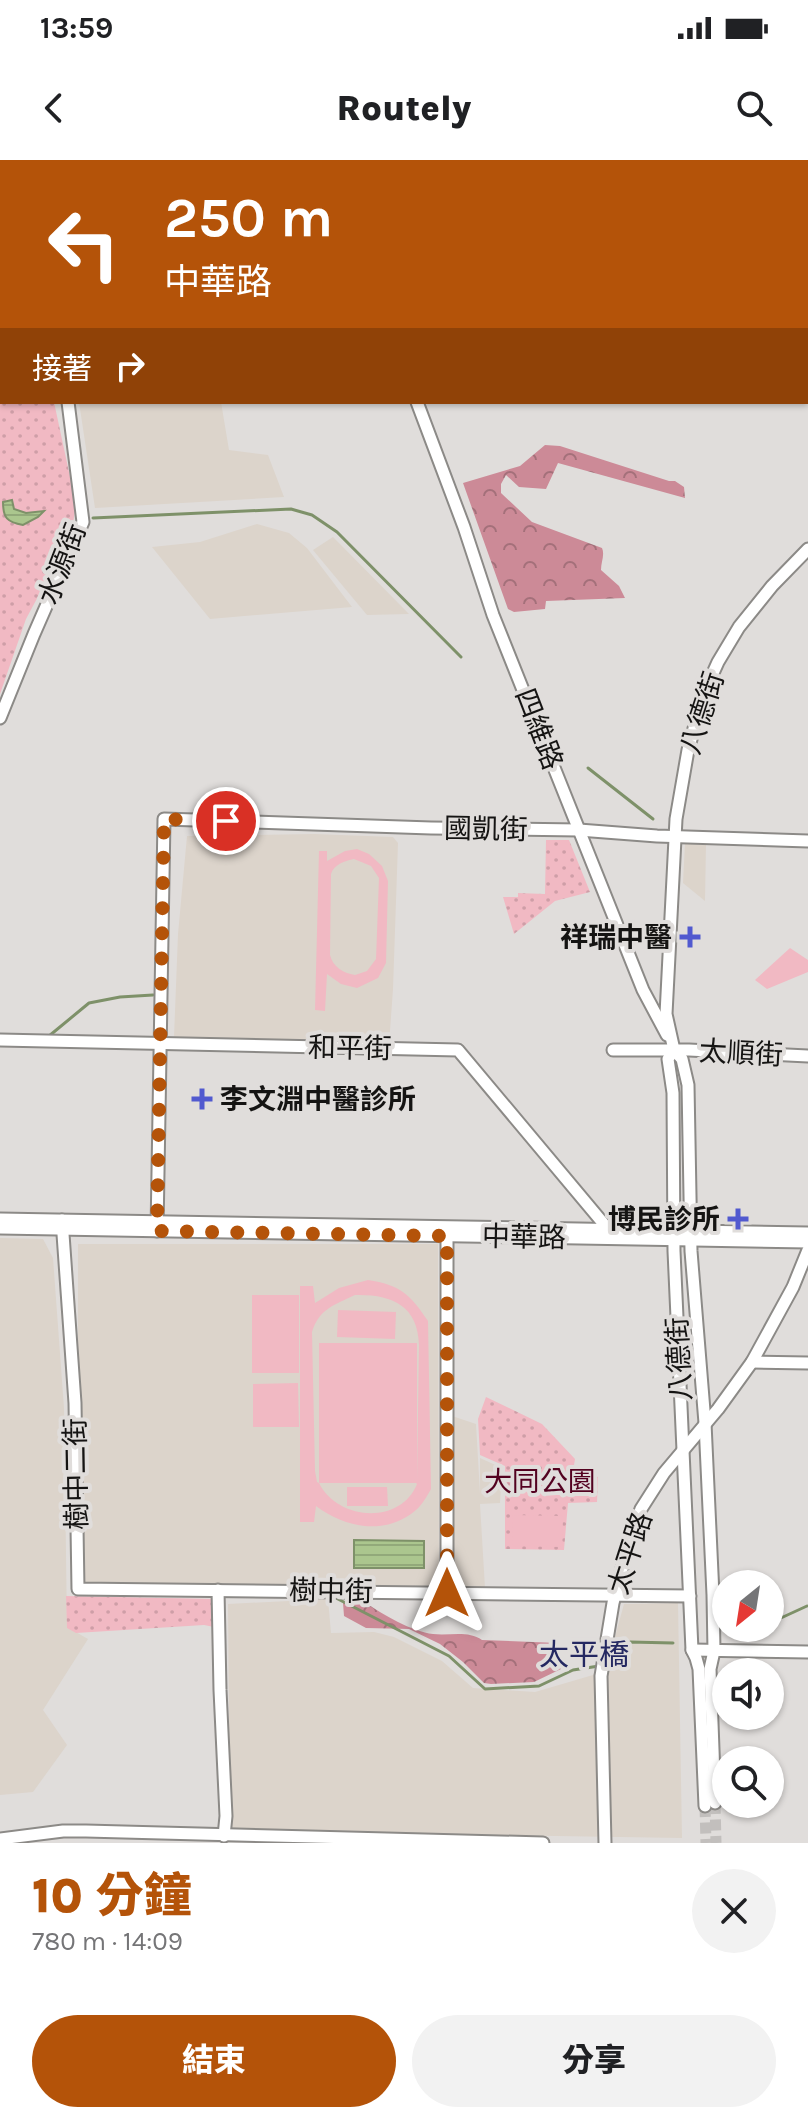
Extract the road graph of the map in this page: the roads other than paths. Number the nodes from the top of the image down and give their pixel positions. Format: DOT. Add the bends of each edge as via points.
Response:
graph roads {
  1 [pos="68,404"];
  2 [pos="418,404"];
  3 [pos="808,549"];
  4 [pos="0,718"];
  5 [pos="579,830"];
  6 [pos="675,837"];
  7 [pos="808,841"];
  8 [pos="0,1040"];
  9 [pos="160,1043"];
  10 [pos="613,1050"];
  11 [pos="674,1050"];
  12 [pos="808,1056"];
  13 [pos="0,1219"];
  14 [pos="62,1224"];
  15 [pos="157,1226"];
  16 [pos="0,1228"];
  17 [pos="447,1231"];
  18 [pos="808,1233"];
  19 [pos="608,1234"];
  20 [pos="674,1236"];
  21 [pos="691,1236"];
  22 [pos="808,1242"];
  23 [pos="808,1250"];
  24 [pos="752,1362"];
  25 [pos="808,1363"];
  26 [pos="705,1423"];
  27 [pos="683,1451"];
  28 [pos="218,1590"];
  29 [pos="447,1593"];
  30 [pos="616,1595"];
  31 [pos="690,1596"];
  32 [pos="692,1650"];
  33 [pos="714,1651"];
  34 [pos="808,1652"];
  35 [pos="705,1669"];
  36 [pos="710,1804"];
  37 [pos="224,1836"];
  38 [pos="0,1839"];
  39 [pos="543,1843"];
  40 [pos="605,1843"];
  1 -- 4 [label="street, 水源街" via="83,522"];
  2 -- 5 [label="street, 四維路" via="493,615"];
  3 -- 6 [label="street, 八德街" via="763,596 718,662 688,750"];
  5 -- 6 [label="street, 國凱街"];
  5 -- 9 [label="street, 國凱街" via="164,819"];
  5 -- 11 [label="street, 四維路" via="643,990"];
  6 -- 7 [label="street, 國凱街"];
  6 -- 11 [label="street, 八德街" via="666,1014"];
  8 -- 9 [label="street, 和平街"];
  9 -- 15 [label="street"];
  9 -- 19 [label="street, 和平街" via="458,1050"];
  10 -- 11 [label="street, 太順街"];
  11 -- 12 [label="street, 太順街"];
  11 -- 20 [label="street, 八德街" via="668,1059"];
  11 -- 21 [label="street, 八德街" via="682,1059 688,1085"];
  13 -- 14 [label="street, 中華路"];
  14 -- 15 [label="street, 中華路"];
  14 -- 16 [label="street, 中華路"];
  14 -- 28 [label="street, 樹中二街" via="75,1403 78,1589"];
  15 -- 17 [label="street, 中華路" via="248,1233"];
  17 -- 19 [label="street, 中華路"];
  17 -- 29 [label="street"];
  18 -- 21 [label="street, 中華路"];
  19 -- 20 [label="street, 中華路"];
  20 -- 21 [label="street, 中華路"];
  20 -- 27 [label="street, 八德街"];
  21 -- 22 [label="street, 中華路"];
  21 -- 26 [label="street, 八德街"];
  23 -- 24 [label="street, 太平路"];
  24 -- 25 [label="street"];
  24 -- 26 [label="street, 太平路"];
  26 -- 27 [label="street, 太平路"];
  26 -- 33 [label="street, 八德街"];
  27 -- 30 [label="street, 太平路" via="641,1509"];
  27 -- 31 [label="street, 八德街"];
  28 -- 29 [label="street, 樹中街"];
  28 -- 37 [label="street"];
  29 -- 30 [label="street, 樹中街"];
  30 -- 31 [label="street, 樹中街"];
  30 -- 40 [label="street, 太平路" via="602,1670"];
  31 -- 32 [label="street, 八德街"];
  32 -- 33 [label="street"];
  32 -- 35 [label="street, 八德街"];
  33 -- 34 [label="street"];
  33 -- 35 [label="street, 八德街"];
  35 -- 36 [label="street"];
  37 -- 38 [label="street" via="63,1831"];
  37 -- 39 [label="street"];
}
